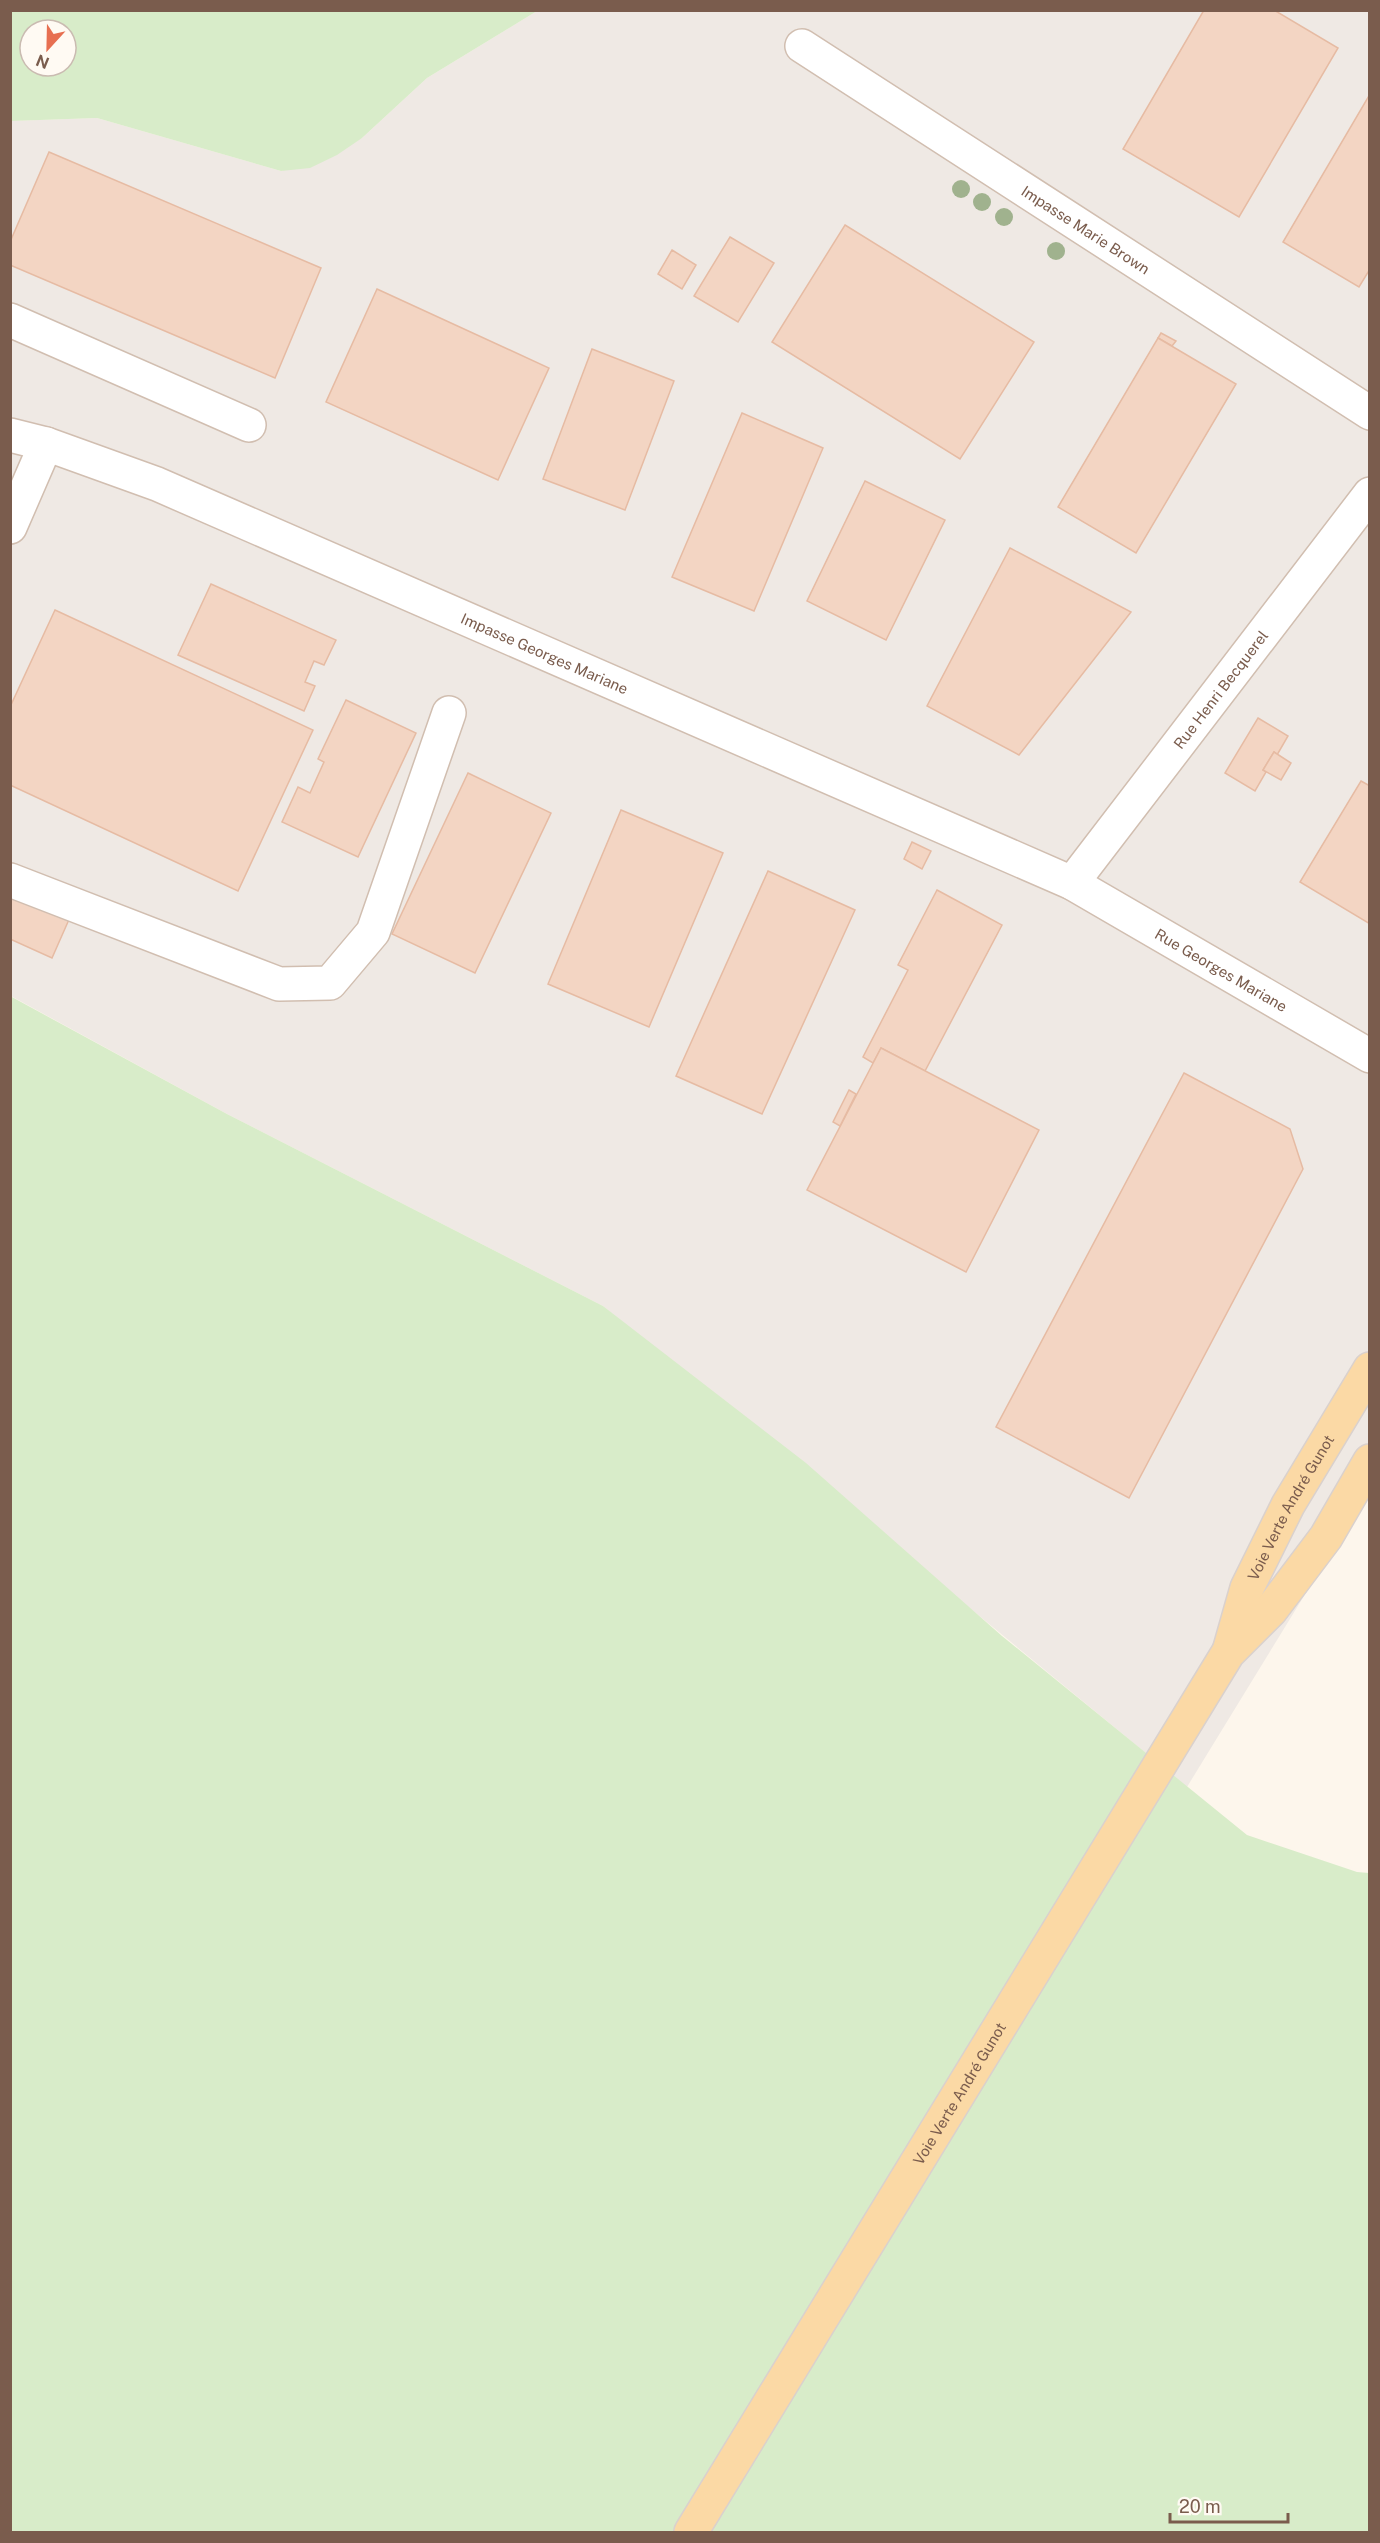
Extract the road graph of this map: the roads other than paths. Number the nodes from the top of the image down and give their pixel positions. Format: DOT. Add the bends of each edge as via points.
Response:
graph roads {
  1 [pos="802,46"];
  2 [pos="10,320"];
  3 [pos="1370,413"];
  4 [pos="249,425"];
  5 [pos="10,435"];
  6 [pos="46,444"];
  7 [pos="1370,494"];
  8 [pos="10,527"];
  9 [pos="449,713"];
  10 [pos="10,880"];
  11 [pos="1072,883"];
  12 [pos="1370,1056"];
  13 [pos="1370,1369"];
  14 [pos="1370,1461"];
  15 [pos="1228,1653"];
  16 [pos="691,2532"];
  1 -- 3 [label="street, Impasse Marie Brown"];
  2 -- 4 [label="street"];
  5 -- 6 [label="street, Impasse Georges Mariane"];
  6 -- 8 [label="street"];
  6 -- 11 [label="street, Impasse Georges Mariane" via="157,484"];
  7 -- 11 [label="street, Rue Henri Becquerel"];
  9 -- 10 [label="street" via="373,932 330,982 279,984"];
  11 -- 12 [label="street, Rue Georges Mariane"];
  13 -- 15 [label="main road, Voie Verte André Gunot" via="1288,1505 1247,1588"];
  14 -- 15 [label="main road, Voie Verte André Gunot" via="1326,1537 1271,1610"];
  15 -- 16 [label="main road, Voie Verte André Gunot"];
}
